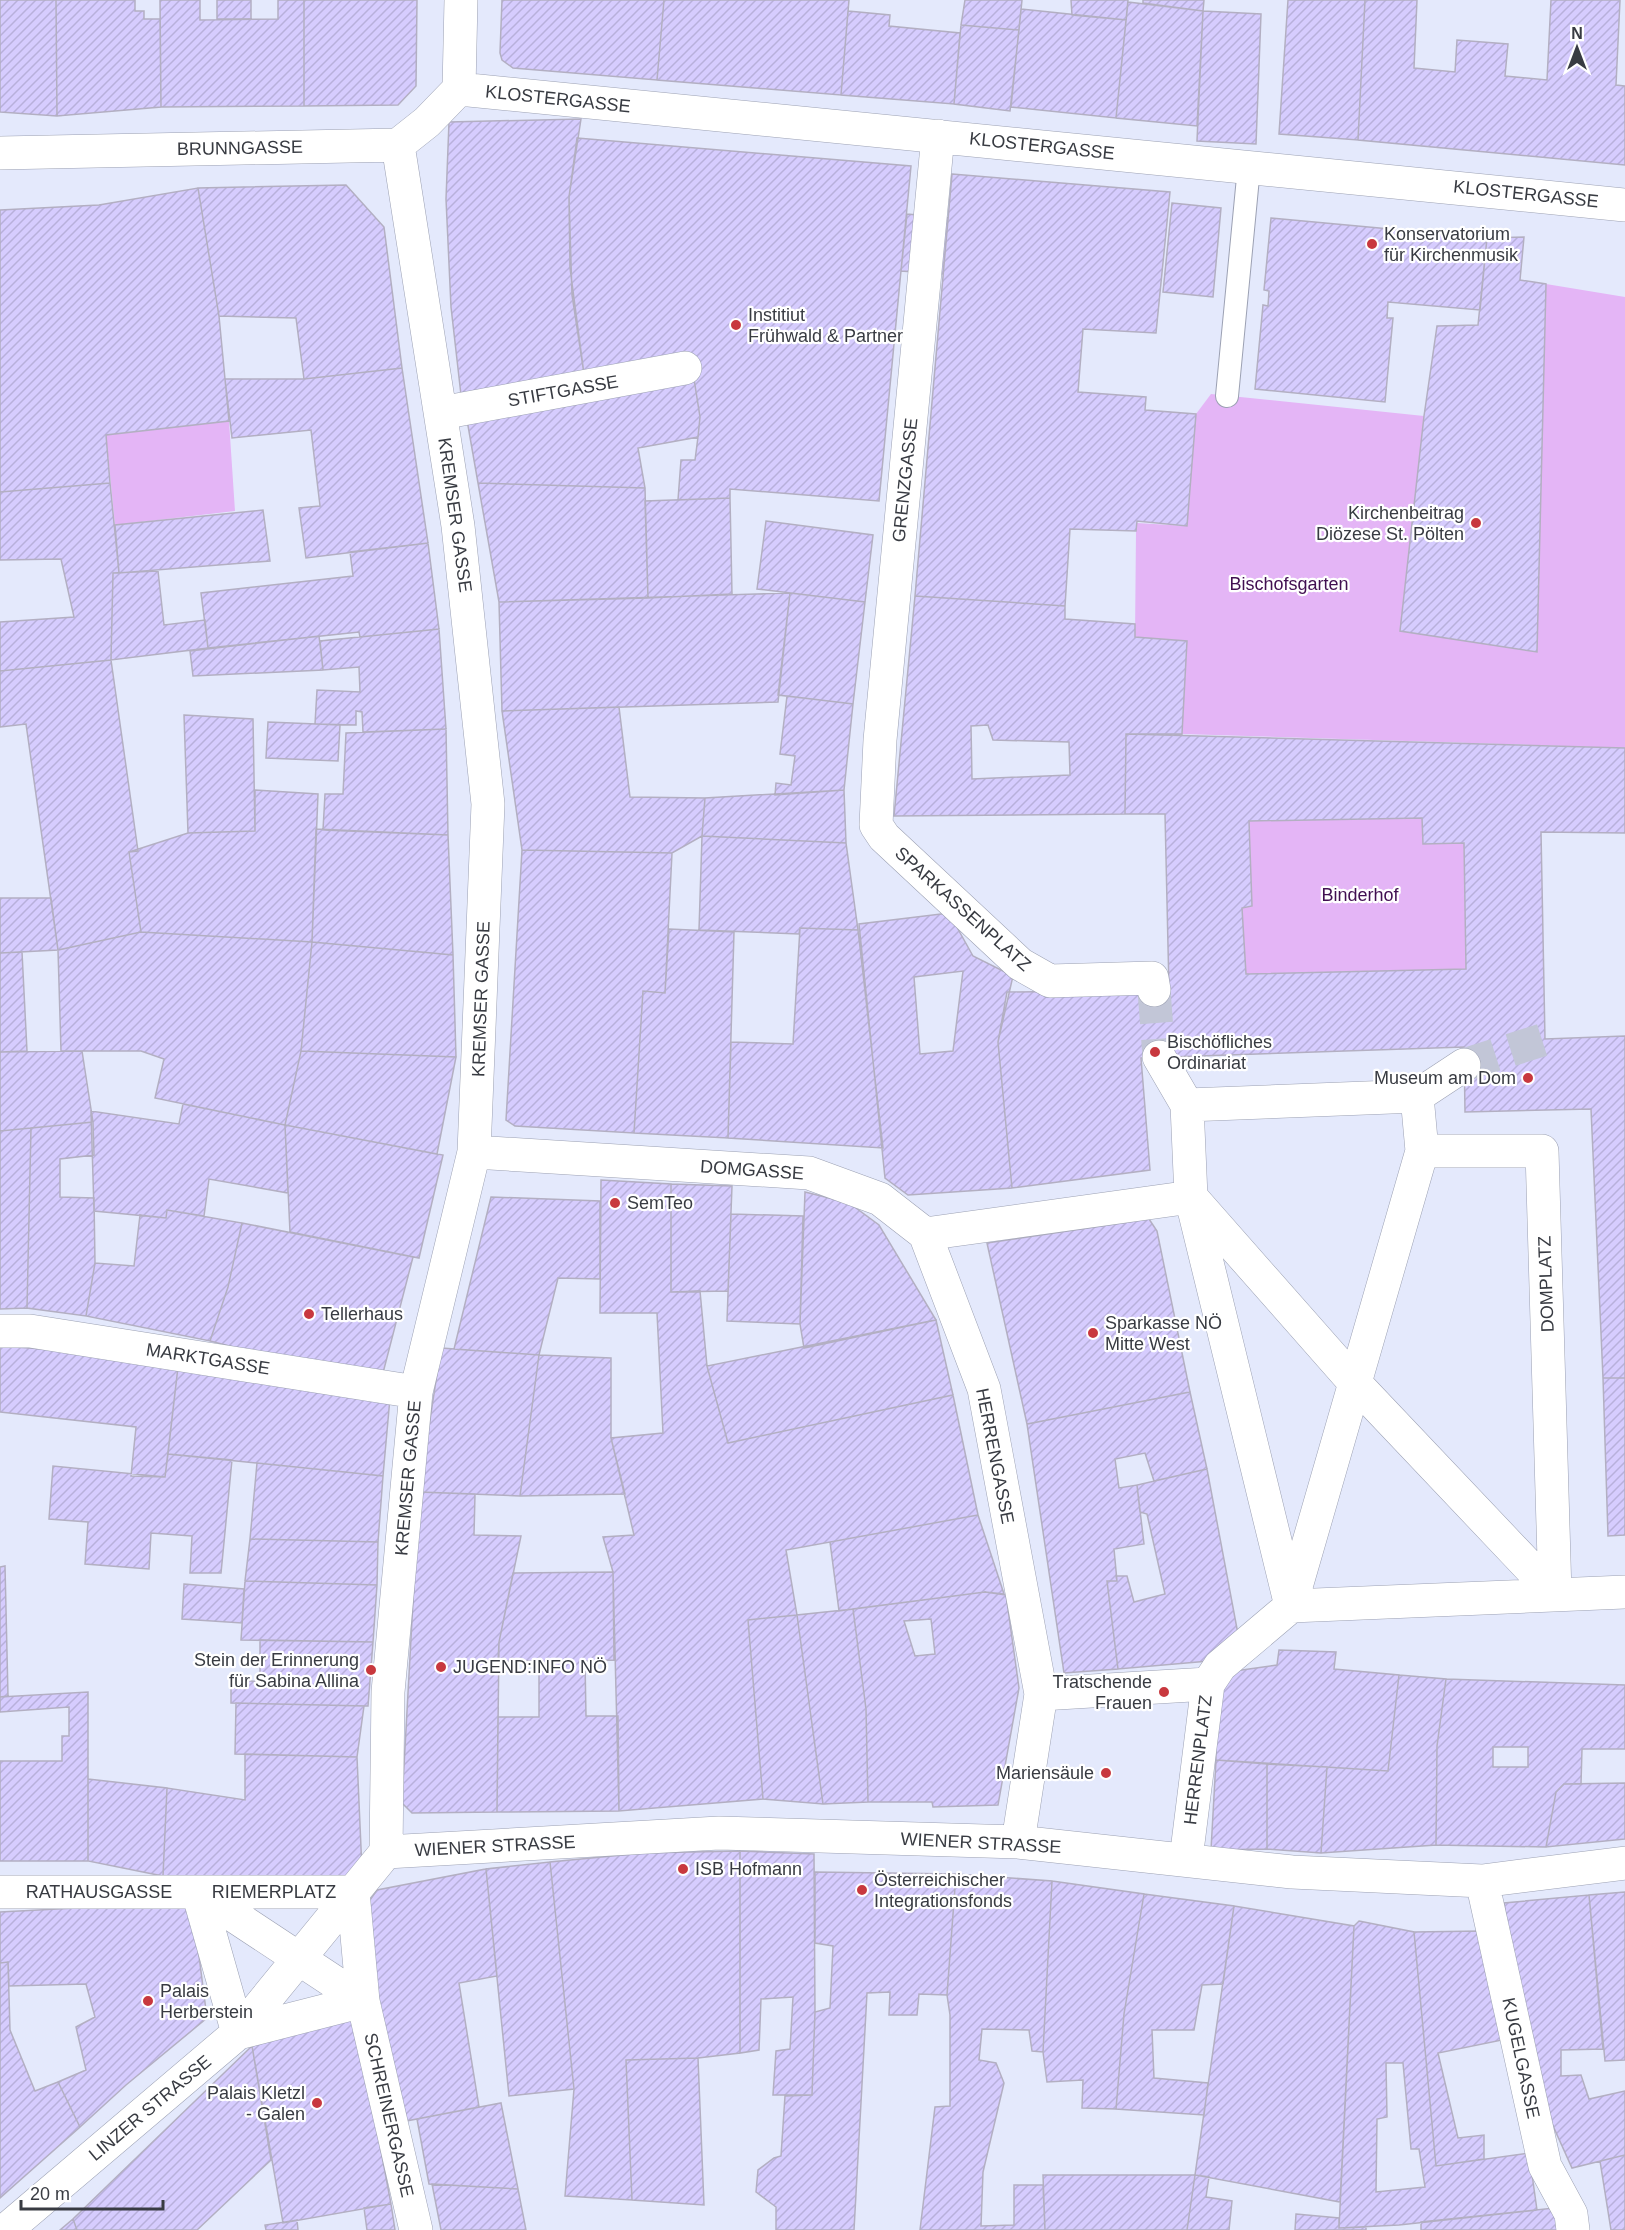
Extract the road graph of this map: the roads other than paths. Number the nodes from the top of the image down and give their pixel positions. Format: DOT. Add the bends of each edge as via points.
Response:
graph roads {
  1 [pos="461,0"];
  2 [pos="459,89"];
  3 [pos="939,136"];
  4 [pos="398,145"];
  5 [pos="0,153"];
  6 [pos="1249,167"];
  7 [pos="1625,205"];
  8 [pos="685,368"];
  9 [pos="1227,396"];
  10 [pos="441,413"];
  11 [pos="876,825"];
  12 [pos="1154,990"];
  13 [pos="1159,1057"];
  14 [pos="1464,1065"];
  15 [pos="1417,1096"];
  16 [pos="1187,1105"];
  17 [pos="1422,1151"];
  18 [pos="474,1152"];
  19 [pos="1191,1197"];
  20 [pos="925,1234"];
  21 [pos="0,1331"];
  22 [pos="1355,1383"];
  23 [pos="416,1392"];
  24 [pos="1625,1592"];
  25 [pos="1555,1594"];
  26 [pos="1291,1606"];
  27 [pos="1208,1684"];
  28 [pos="1040,1690"];
  29 [pos="1018,1842"];
  30 [pos="386,1852"];
  31 [pos="1186,1859"];
  32 [pos="1625,1863"];
  33 [pos="1482,1881"];
  34 [pos="0,1892"];
  35 [pos="198,1892"];
  36 [pos="353,1892"];
  37 [pos="298,1958"];
  38 [pos="363,2001"];
  39 [pos="238,2033"];
  40 [pos="6,2230"];
  41 [pos="416,2230"];
  42 [pos="1573,2230"];
  1 -- 2 [label="street"];
  2 -- 3 [label="street, KLOSTERGASSE"];
  2 -- 4 [label="street"];
  3 -- 6 [label="street, KLOSTERGASSE"];
  3 -- 11 [label="street, GRENZGASSE" via="881,728"];
  4 -- 5 [label="street, BRUNNGASSE"];
  4 -- 10 [label="street, KREMSER GASSE"];
  6 -- 7 [label="street, KLOSTERGASSE"];
  6 -- 9 [label="lane"];
  8 -- 10 [label="street, STIFTGASSE"];
  10 -- 18 [label="street, KREMSER GASSE" via="458,526 488,804"];
  11 -- 12 [label="street, SPARKASSENPLATZ" via="884,837 1020,964 1050,981 1152,978"];
  13 -- 16 [label="street"];
  14 -- 15 [label="street"];
  15 -- 16 [label="street"];
  15 -- 17 [label="street"];
  16 -- 19 [label="street"];
  17 -- 22 [label="street"];
  17 -- 25 [label="street, DOMPLATZ" via="1542,1151"];
  18 -- 20 [label="street, DOMGASSE" via="809,1173 880,1199"];
  18 -- 23 [label="street, KREMSER GASSE"];
  19 -- 20 [label="street"];
  19 -- 22 [label="street"];
  19 -- 26 [label="street"];
  20 -- 28 [label="street, HERRENGASSE" via="984,1389"];
  21 -- 23 [label="street, MARKTGASSE" via="30,1331"];
  22 -- 25 [label="street"];
  22 -- 26 [label="street"];
  23 -- 30 [label="street, KREMSER GASSE" via="387,1692"];
  24 -- 25 [label="street"];
  25 -- 26 [label="street"];
  26 -- 27 [label="street" via="1220,1666"];
  27 -- 28 [label="street, HERRENPLATZ"];
  27 -- 31 [label="street, HERRENPLATZ"];
  28 -- 29 [label="street"];
  29 -- 30 [label="street, WIENER STRASSE" via="719,1833"];
  29 -- 31 [label="street, WIENER STRASSE"];
  30 -- 36 [label="street"];
  31 -- 33 [label="street, WIENER STRASSE" via="1292,1872"];
  32 -- 33 [label="street, WIENER STRASSE"];
  33 -- 42 [label="street, KUGELGASSE" via="1545,2166 1571,2214"];
  34 -- 35 [label="street, RATHAUSGASSE"];
  35 -- 36 [label="street, RIEMERPLATZ"];
  35 -- 37 [label="street"];
  35 -- 39 [label="street, RIEMERPLATZ"];
  36 -- 37 [label="street, RIEMERPLATZ"];
  36 -- 38 [label="street, RIEMERPLATZ"];
  37 -- 38 [label="street"];
  37 -- 39 [label="street, RIEMERPLATZ"];
  38 -- 39 [label="street"];
  38 -- 41 [label="street, SCHREINERGASSE"];
  39 -- 40 [label="street, LINZER STRASSE"];
}
